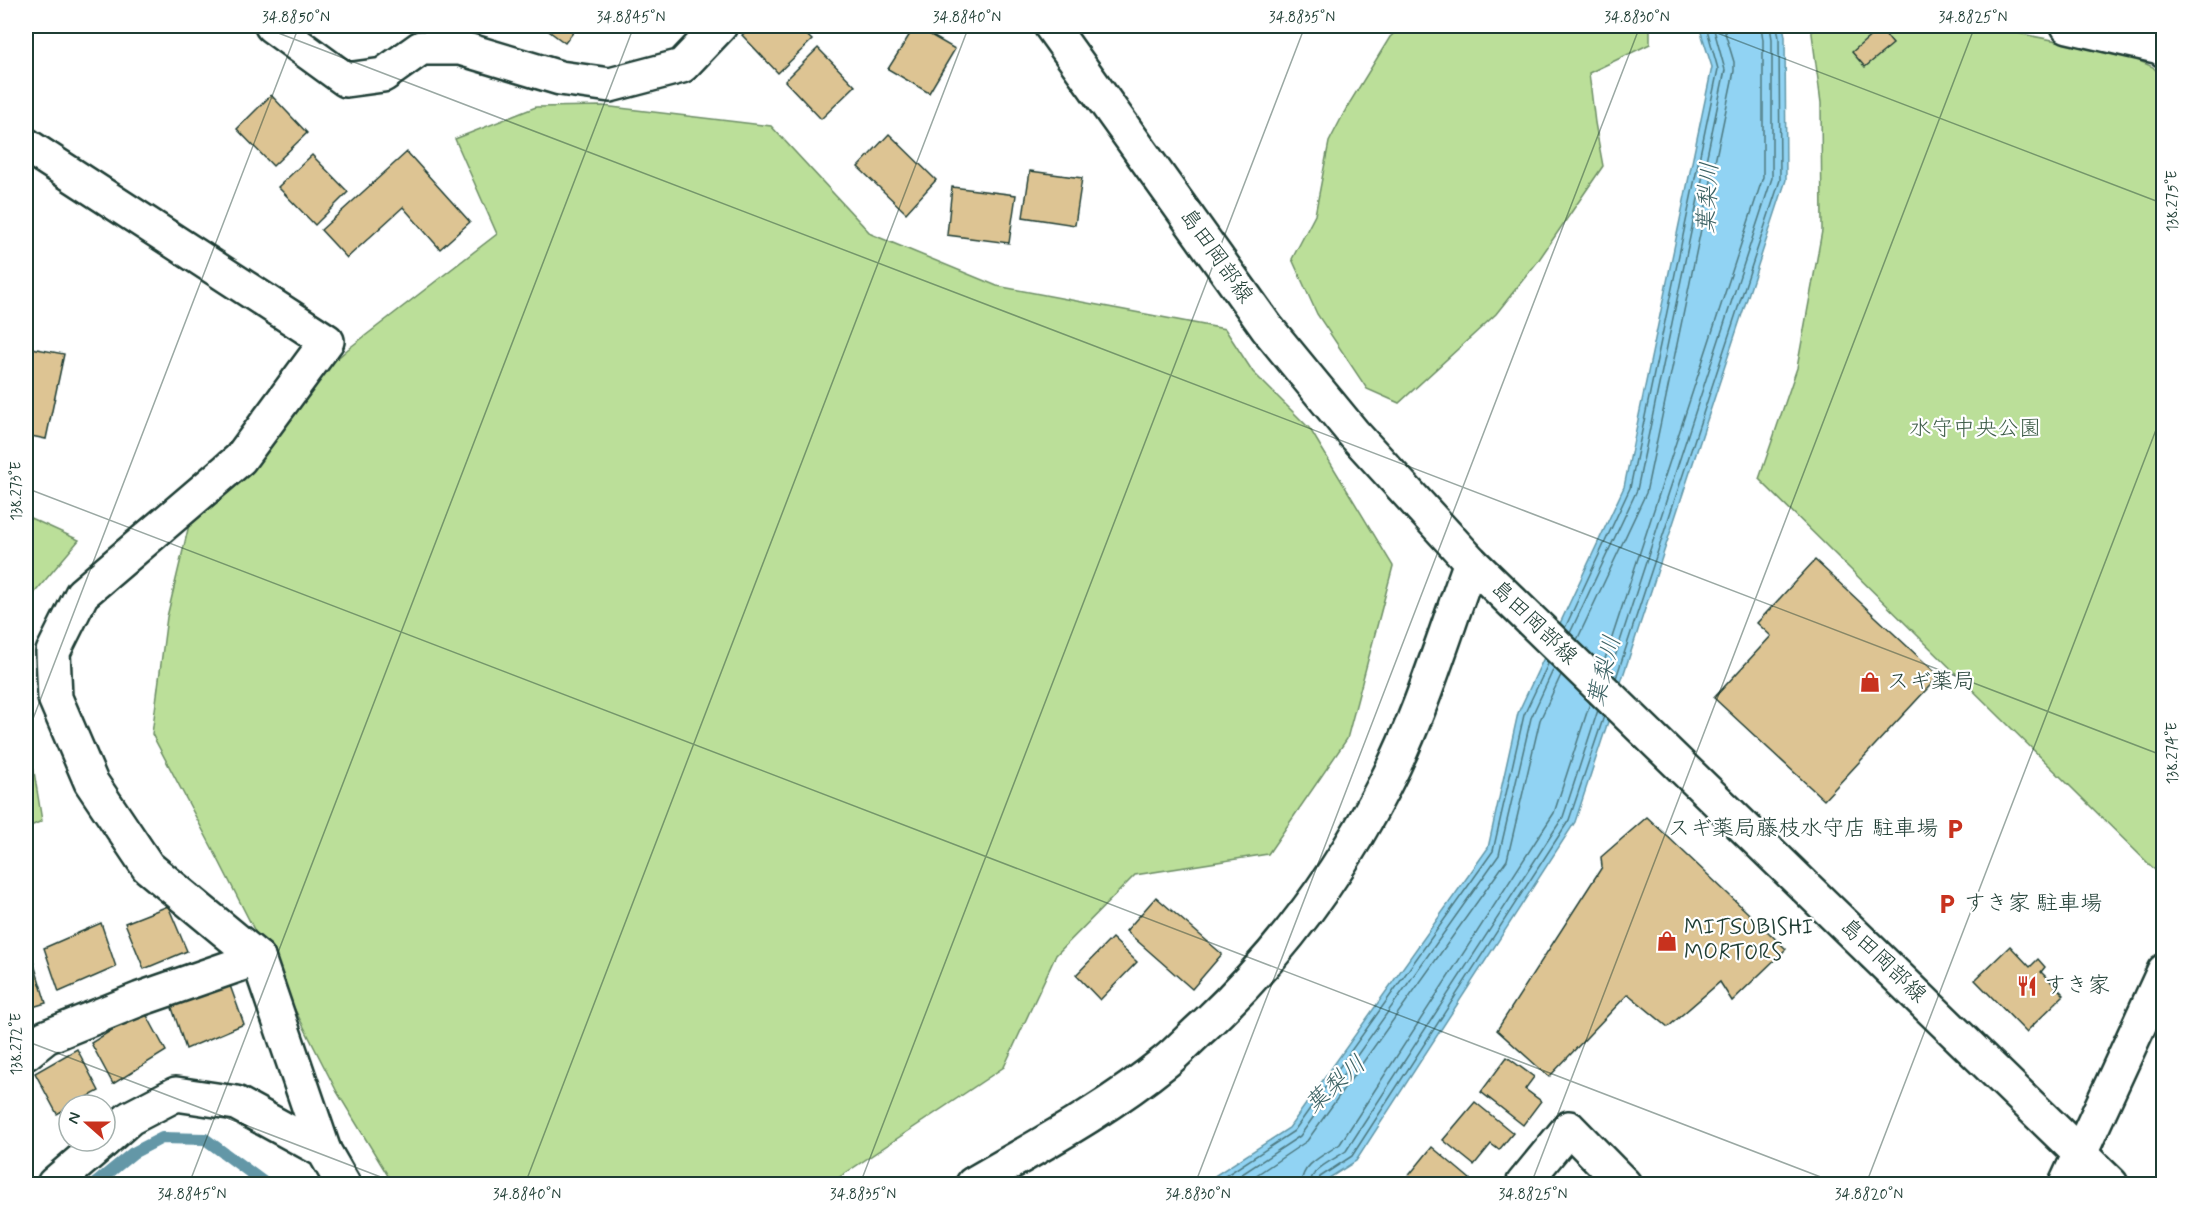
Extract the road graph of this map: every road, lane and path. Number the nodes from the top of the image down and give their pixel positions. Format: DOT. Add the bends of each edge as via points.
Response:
graph roads {
  1 [pos="272,26"];
  2 [pos="720,26"];
  3 [pos="1051,26"];
  4 [pos="2068,26"];
  5 [pos="2163,50"];
  6 [pos="26,145"];
  7 [pos="1479,570"];
  8 [pos="258,958"];
  9 [pos="2163,971"];
  10 [pos="26,1053"];
  11 [pos="117,1129"];
  12 [pos="324,1151"];
  13 [pos="2080,1152"];
  14 [pos="90,1153"];
  15 [pos="54,1185"];
  16 [pos="342,1185"];
  17 [pos="973,1185"];
  18 [pos="1523,1185"];
  19 [pos="1624,1185"];
  20 [pos="2066,1185"];
  21 [pos="2111,1185"];
  1 -- 2 [label="street" via="346,80 383,75 421,48 460,48 560,78 610,85 682,66"];
  3 -- 7 [label="street, 島田岡部線" via="1267,328 1354,434"];
  4 -- 5 [label="street"];
  6 -- 8 [label="street" via="327,340 240,459 82,594 53,652 55,698 87,772 148,867"];
  7 -- 13 [label="street, 島田岡部線"];
  7 -- 17 [label="street" via="1385,785 1303,919 1240,991 1165,1062 1088,1116"];
  8 -- 10 [label="street" via="46,1037"];
  8 -- 12 [label="street"];
  9 -- 13 [label="street"];
  11 -- 12 [label="street" via="176,1094 236,1103"];
  12 -- 16 [label="street"];
  13 -- 20 [label="street"];
  13 -- 21 [label="street, 島田岡部線"];
  14 -- 15 [label="street"];
  18 -- 19 [label="street" via="1569,1128"];
}
